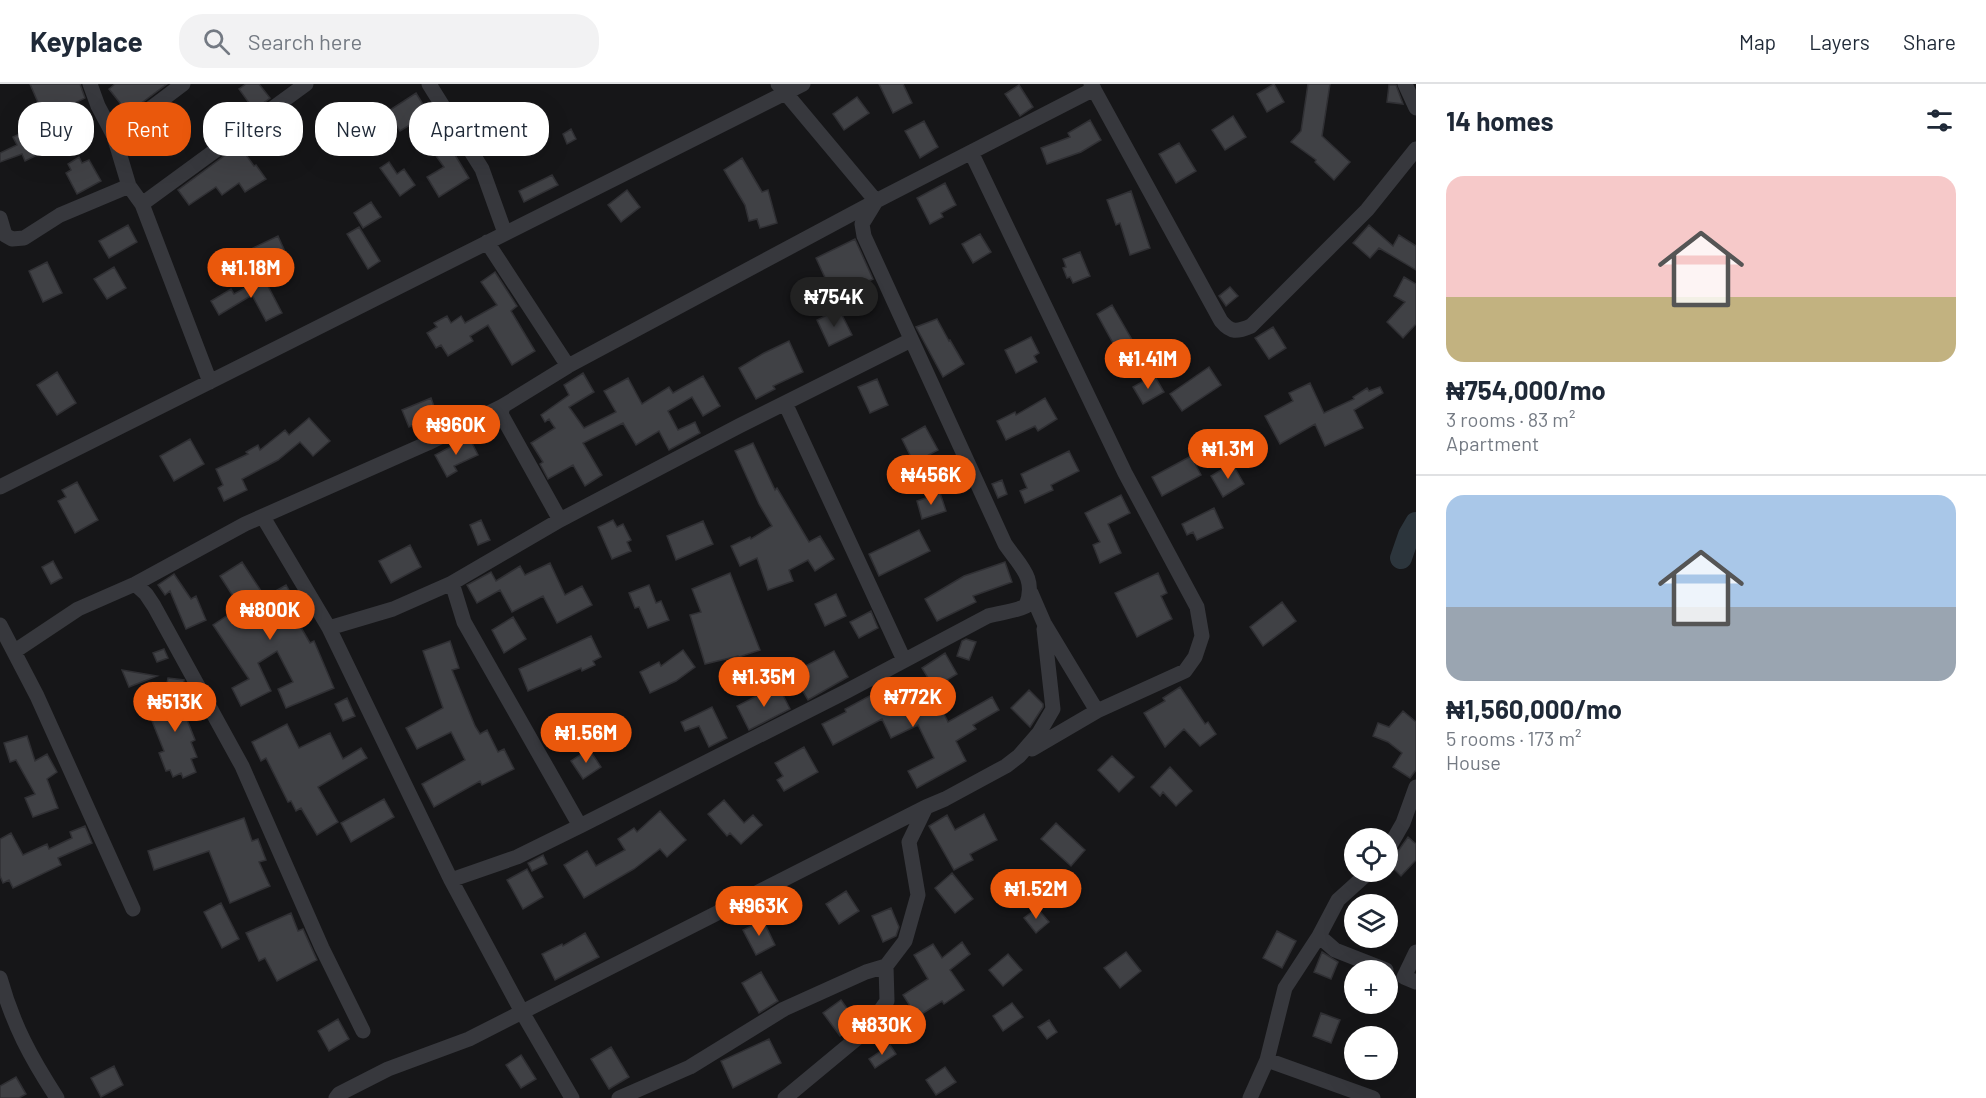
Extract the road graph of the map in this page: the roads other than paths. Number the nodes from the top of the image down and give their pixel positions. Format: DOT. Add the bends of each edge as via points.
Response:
graph roads {
  1 [pos="90,84"];
  2 [pos="183,84"];
  3 [pos="306,84"];
  4 [pos="429,84"];
  5 [pos="803,84"];
  6 [pos="1406,84"];
  7 [pos="1092,86"];
  8 [pos="781,88"];
  9 [pos="159,102"];
  10 [pos="1416,108"];
  11 [pos="106,121"];
  12 [pos="1416,149"];
  13 [pos="971,152"];
  14 [pos="120,156"];
  15 [pos="129,186"];
  16 [pos="876,201"];
  17 [pos="142,204"];
  18 [pos="0,218"];
  19 [pos="504,233"];
  20 [pos="487,242"];
  21 [pos="911,340"];
  22 [pos="568,366"];
  23 [pos="210,382"];
  24 [pos="785,403"];
  25 [pos="503,406"];
  26 [pos="0,487"];
  27 [pos="263,517"];
  28 [pos="560,520"];
  29 [pos="452,583"];
  30 [pos="135,584"];
  31 [pos="1031,593"];
  32 [pos="1044,623"];
  33 [pos="0,625"];
  34 [pos="329,628"];
  35 [pos="15,651"];
  36 [pos="904,660"];
  37 [pos="1097,711"];
  38 [pos="1019,756"];
  39 [pos="1416,787"];
  40 [pos="926,807"];
  41 [pos="580,826"];
  42 [pos="1409,826"];
  43 [pos="1398,838"];
  44 [pos="451,880"];
  45 [pos="1358,882"];
  46 [pos="134,909"];
  47 [pos="1319,936"];
  48 [pos="1416,952"];
  49 [pos="1360,960"];
  50 [pos="886,966"];
  51 [pos="0,978"];
  52 [pos="1410,980"];
  53 [pos="522,1012"];
  54 [pos="363,1031"];
  55 [pos="1267,1060"];
  56 [pos="57,1098"];
  57 [pos="336,1098"];
  58 [pos="572,1098"];
  59 [pos="619,1098"];
  60 [pos="785,1098"];
  61 [pos="1250,1098"];
  62 [pos="1373,1098"];
  1 -- 11 [label="street"];
  2 -- 9 [label="street"];
  3 -- 17 [label="street"];
  4 -- 19 [label="street" via="482,169"];
  5 -- 8 [label="street"];
  6 -- 10 [label="street"];
  7 -- 12 [label="street" via="1221,321 1229,330 1238,332 1251,326 1367,210"];
  7 -- 13 [label="street"];
  8 -- 16 [label="street"];
  8 -- 19 [label="street"];
  13 -- 16 [label="street"];
  13 -- 37 [label="street" via="1125,473 1197,607 1202,636 1185,671"];
  14 -- 15 [label="street"];
  15 -- 17 [label="street"];
  15 -- 18 [label="street" via="60,215 24,238 4,235"];
  16 -- 21 [label="street" via="862,224 864,236"];
  16 -- 22 [label="street"];
  17 -- 23 [label="street"];
  19 -- 20 [label="street"];
  20 -- 22 [label="street"];
  20 -- 23 [label="street"];
  21 -- 24 [label="street"];
  21 -- 31 [label="street" via="1005,544 1029,579"];
  22 -- 25 [label="street"];
  23 -- 26 [label="street"];
  24 -- 28 [label="street"];
  24 -- 36 [label="street"];
  25 -- 27 [label="street"];
  25 -- 28 [label="street" via="501,414"];
  27 -- 30 [label="street"];
  27 -- 34 [label="street"];
  28 -- 29 [label="street"];
  29 -- 34 [label="street" via="393,609"];
  29 -- 41 [label="street" via="464,622"];
  30 -- 35 [label="street" via="78,609"];
  30 -- 54 [label="street" via="154,606 242,766"];
  31 -- 32 [label="street"];
  31 -- 36 [label="street" via="1026,606 988,616"];
  32 -- 37 [label="street"];
  32 -- 38 [label="street" via="1053,709 1040,734"];
  33 -- 35 [label="street"];
  34 -- 44 [label="street"];
  35 -- 46 [label="street"];
  36 -- 41 [label="street"];
  37 -- 38 [label="street"];
  38 -- 40 [label="street"];
  39 -- 42 [label="street"];
  40 -- 50 [label="street" via="909,842 918,895 905,941"];
  40 -- 53 [label="street"];
  41 -- 44 [label="street" via="517,857"];
  42 -- 43 [label="street"];
  44 -- 53 [label="street"];
  45 -- 47 [label="street" via="1338,900"];
  47 -- 49 [label="street" via="1335,950"];
  47 -- 55 [label="street" via="1285,988"];
  48 -- 52 [label="street"];
  50 -- 59 [label="street" via="784,1009 690,1067"];
  50 -- 60 [label="street" via="887,1001 878,1017"];
  51 -- 56 [label="street" via="9,1011 33,1061"];
  53 -- 57 [label="street" via="469,1039 388,1069"];
  53 -- 58 [label="street"];
  55 -- 61 [label="street"];
  55 -- 62 [label="street"];
}
